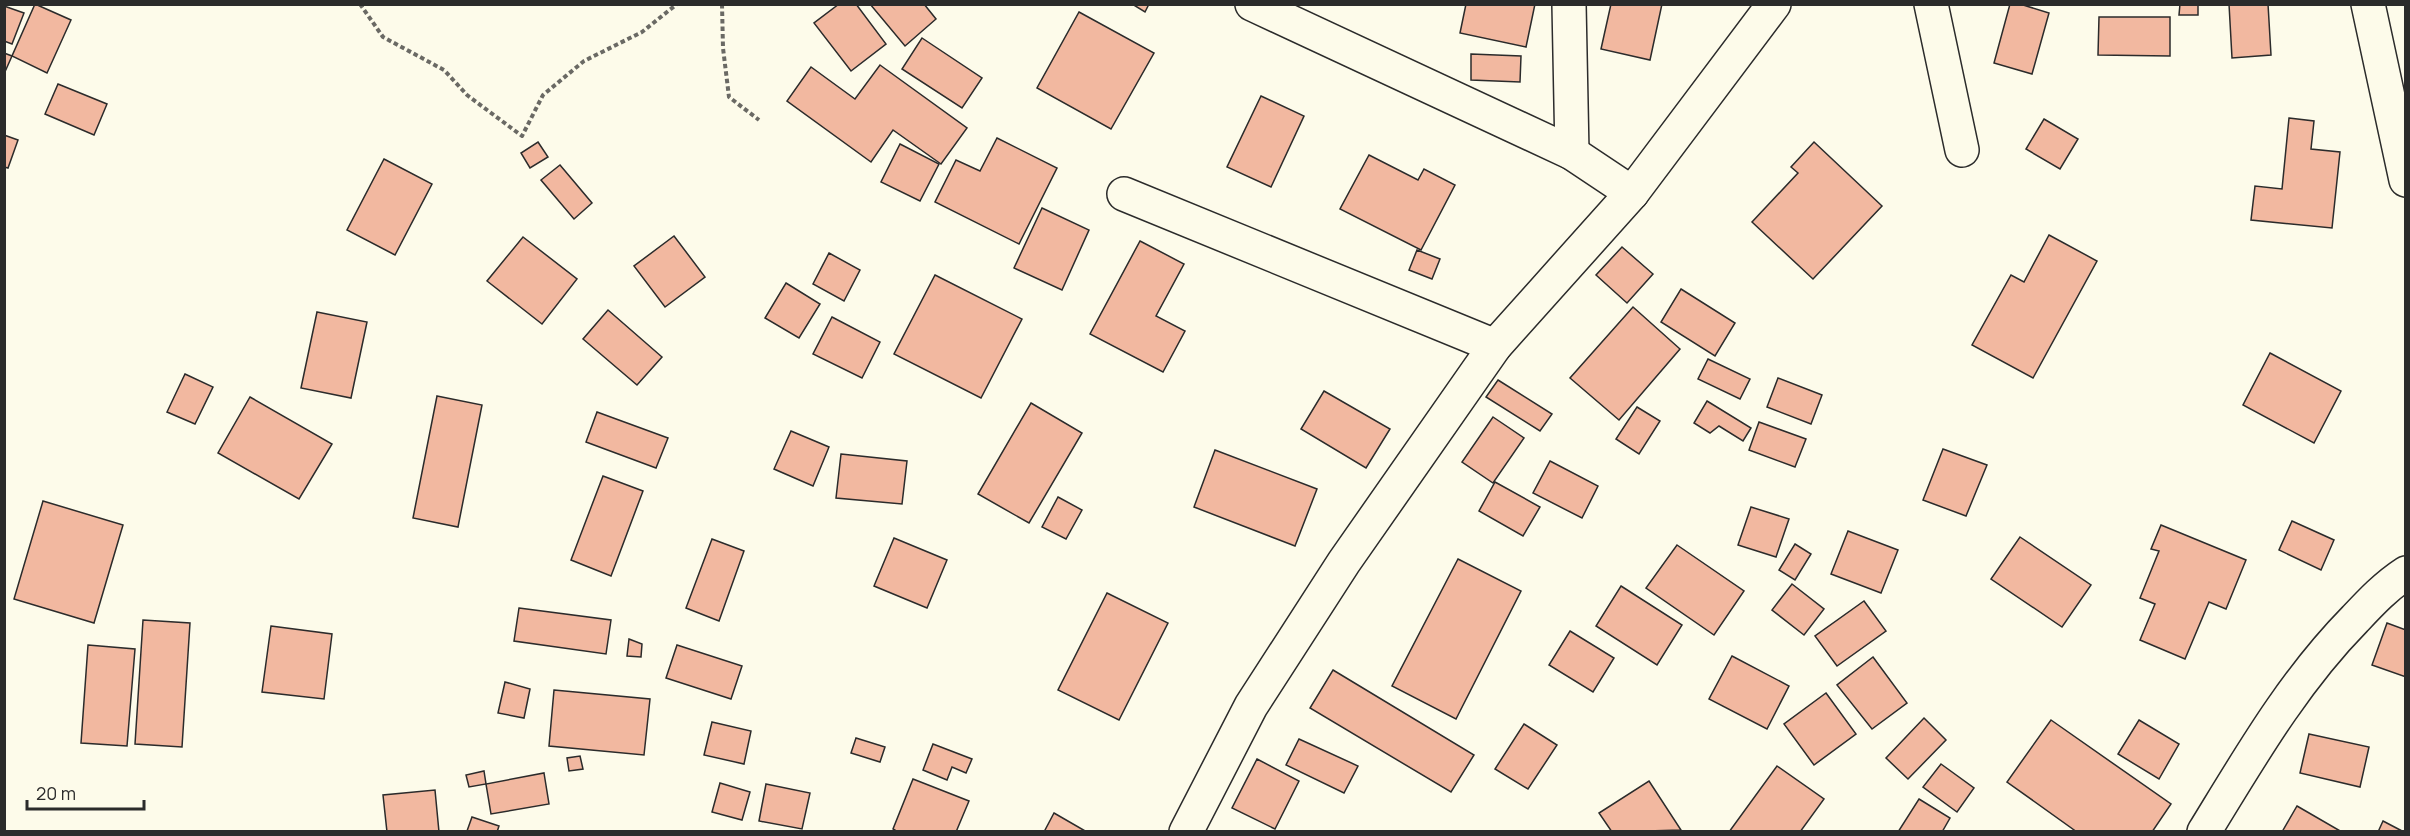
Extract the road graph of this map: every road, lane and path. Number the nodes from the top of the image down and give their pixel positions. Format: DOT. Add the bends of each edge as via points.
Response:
graph roads {
  1 [pos="360,4"];
  2 [pos="678,4"];
  3 [pos="722,4"];
  4 [pos="1252,4"];
  5 [pos="1569,4"];
  6 [pos="1774,4"];
  7 [pos="1931,4"];
  8 [pos="2368,4"];
  9 [pos="759,120"];
  10 [pos="1962,150"];
  11 [pos="1572,153"];
  12 [pos="2406,180"];
  13 [pos="1632,193"];
  14 [pos="1124,194"];
  15 [pos="1495,346"];
  16 [pos="2406,573"];
  17 [pos="1186,831"];
  18 [pos="2204,831"];
  1 -- 2 [label="path" via="383,37 444,70 467,95 522,136 543,95 584,62 642,32"];
  3 -- 9 [label="path" via="729,97"];
  4 -- 11 [label="street"];
  5 -- 11 [label="street"];
  6 -- 13 [label="street"];
  7 -- 10 [label="street"];
  8 -- 12 [label="street"];
  11 -- 13 [label="street"];
  13 -- 15 [label="street"];
  14 -- 15 [label="street"];
  15 -- 17 [label="street" via="1344,562 1251,706"];
  16 -- 18 [label="street" via="2388,585 2329,645 2273,720"];
}
